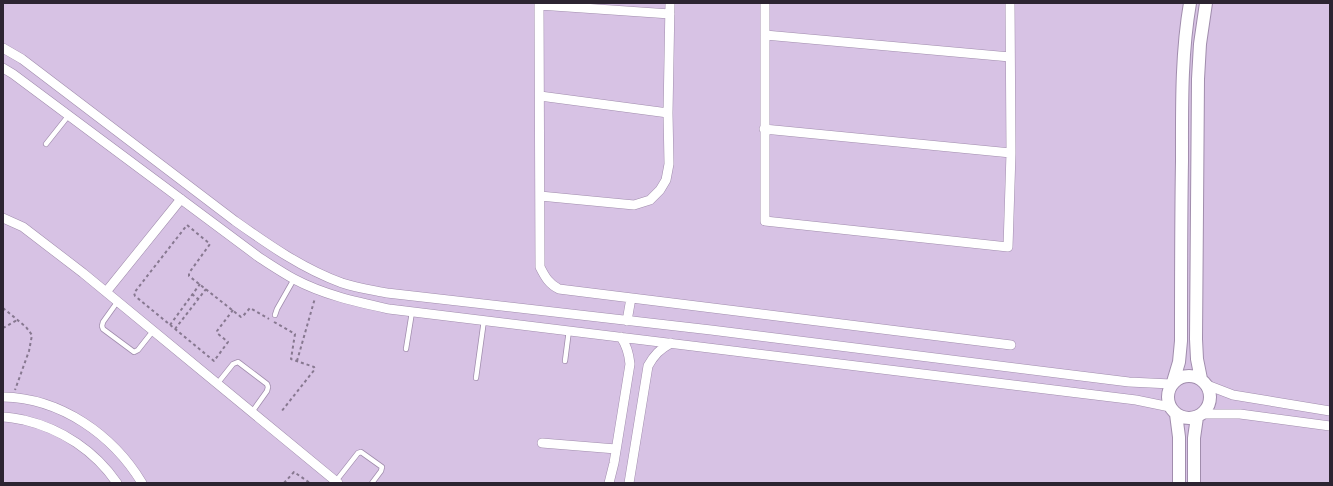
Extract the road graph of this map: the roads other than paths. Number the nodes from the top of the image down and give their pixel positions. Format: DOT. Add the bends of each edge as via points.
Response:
graph roads {
  1 [pos="670,3"];
  2 [pos="765,3"];
  3 [pos="1010,3"];
  4 [pos="1190,3"];
  5 [pos="1206,3"];
  6 [pos="539,4"];
  7 [pos="670,14"];
  8 [pos="765,35"];
  9 [pos="3,48"];
  10 [pos="1010,57"];
  11 [pos="3,68"];
  12 [pos="540,96"];
  13 [pos="668,113"];
  14 [pos="69,115"];
  15 [pos="764,129"];
  16 [pos="46,144"];
  17 [pos="137,146"];
  18 [pos="1011,153"];
  19 [pos="127,159"];
  20 [pos="540,196"];
  21 [pos="181,199"];
  22 [pos="3,218"];
  23 [pos="235,221"];
  24 [pos="226,232"];
  25 [pos="294,279"];
  26 [pos="106,292"];
  27 [pos="631,298"];
  28 [pos="118,302"];
  29 [pos="412,312"];
  30 [pos="275,315"];
  31 [pos="593,317"];
  32 [pos="484,320"];
  33 [pos="627,321"];
  34 [pos="153,330"];
  35 [pos="569,330"];
  36 [pos="711,330"];
  37 [pos="591,333"];
  38 [pos="621,337"];
  39 [pos="672,343"];
  40 [pos="1011,345"];
  41 [pos="709,348"];
  42 [pos="406,349"];
  43 [pos="565,361"];
  44 [pos="476,378"];
  45 [pos="1204,382"];
  46 [pos="1172,383"];
  47 [pos="217,384"];
  48 [pos="3,397"];
  49 [pos="1173,411"];
  50 [pos="1330,411"];
  51 [pos="252,412"];
  52 [pos="1199,416"];
  53 [pos="3,417"];
  54 [pos="1330,426"];
  55 [pos="542,443"];
  56 [pos="616,450"];
  57 [pos="337,482"];
  58 [pos="117,483"];
  59 [pos="142,483"];
  60 [pos="372,483"];
  61 [pos="609,483"];
  62 [pos="629,483"];
  63 [pos="1179,483"];
  64 [pos="1194,483"];
  1 -- 7 [label="street"];
  2 -- 8 [label="street"];
  3 -- 10 [label="street"];
  4 -- 46 [label="street" via="1183,64 1181,341 1179,362"];
  5 -- 45 [label="street" via="1198,79 1196,339 1197,359"];
  6 -- 7 [label="street"];
  6 -- 12 [label="street"];
  7 -- 13 [label="street"];
  8 -- 10 [label="street"];
  8 -- 15 [label="street"];
  9 -- 17 [label="street" via="22,59"];
  10 -- 18 [label="street"];
  11 -- 14 [label="street"];
  12 -- 13 [label="street"];
  12 -- 20 [label="street"];
  13 -- 20 [label="street" via="669,164 666,180 650,200 634,205"];
  14 -- 16 [label="lane"];
  14 -- 19 [label="street"];
  15 -- 18 [label="street"];
  15 -- 18 [label="street" via="765,221 1008,247"];
  17 -- 19 [label="street"];
  17 -- 23 [label="street"];
  19 -- 21 [label="street"];
  20 -- 27 [label="street" via="540,267 553,286 559,289"];
  21 -- 24 [label="street"];
  21 -- 26 [label="street"];
  22 -- 26 [label="street" via="23,227"];
  23 -- 24 [label="street"];
  23 -- 31 [label="street" via="300,264 364,289"];
  24 -- 25 [label="street" via="260,258"];
  25 -- 29 [label="street" via="364,304"];
  25 -- 30 [label="lane"];
  26 -- 28 [label="street"];
  27 -- 33 [label="street"];
  27 -- 40 [label="street"];
  28 -- 34 [label="street"];
  28 -- 34 [label="lane" via="103,322 103,329 134,352"];
  29 -- 32 [label="street"];
  29 -- 42 [label="lane"];
  31 -- 33 [label="street"];
  31 -- 37 [label="street"];
  32 -- 35 [label="street"];
  32 -- 44 [label="lane"];
  33 -- 36 [label="street"];
  34 -- 47 [label="street"];
  35 -- 37 [label="street"];
  35 -- 43 [label="lane"];
  36 -- 41 [label="street"];
  36 -- 46 [label="street" via="1129,382"];
  37 -- 38 [label="street"];
  38 -- 39 [label="street"];
  38 -- 56 [label="street" via="630,354 630,364"];
  39 -- 41 [label="street"];
  39 -- 62 [label="street" via="662,348 648,366"];
  41 -- 49 [label="street" via="1136,400"];
  45 -- 46 [label="street" via="1189,375"];
  45 -- 50 [label="street" via="1233,395"];
  45 -- 52 [label="street" via="1210,398 1206,410"];
  46 -- 49 [label="street" via="1167,396"];
  47 -- 51 [label="street"];
  47 -- 51 [label="lane" via="233,364 238,362 268,384 267,391"];
  48 -- 59 [label="street" via="45,404 76,417 104,436 127,460"];
  49 -- 52 [label="street" via="1182,417"];
  49 -- 63 [label="street" via="1179,437"];
  51 -- 57 [label="street"];
  52 -- 54 [label="street" via="1240,414"];
  52 -- 64 [label="street" via="1194,438"];
  53 -- 58 [label="street" via="38,423 66,435 91,453"];
  55 -- 56 [label="street"];
  56 -- 61 [label="street"];
  57 -- 60 [label="lane" via="361,452 381,466 382,470"];
}
